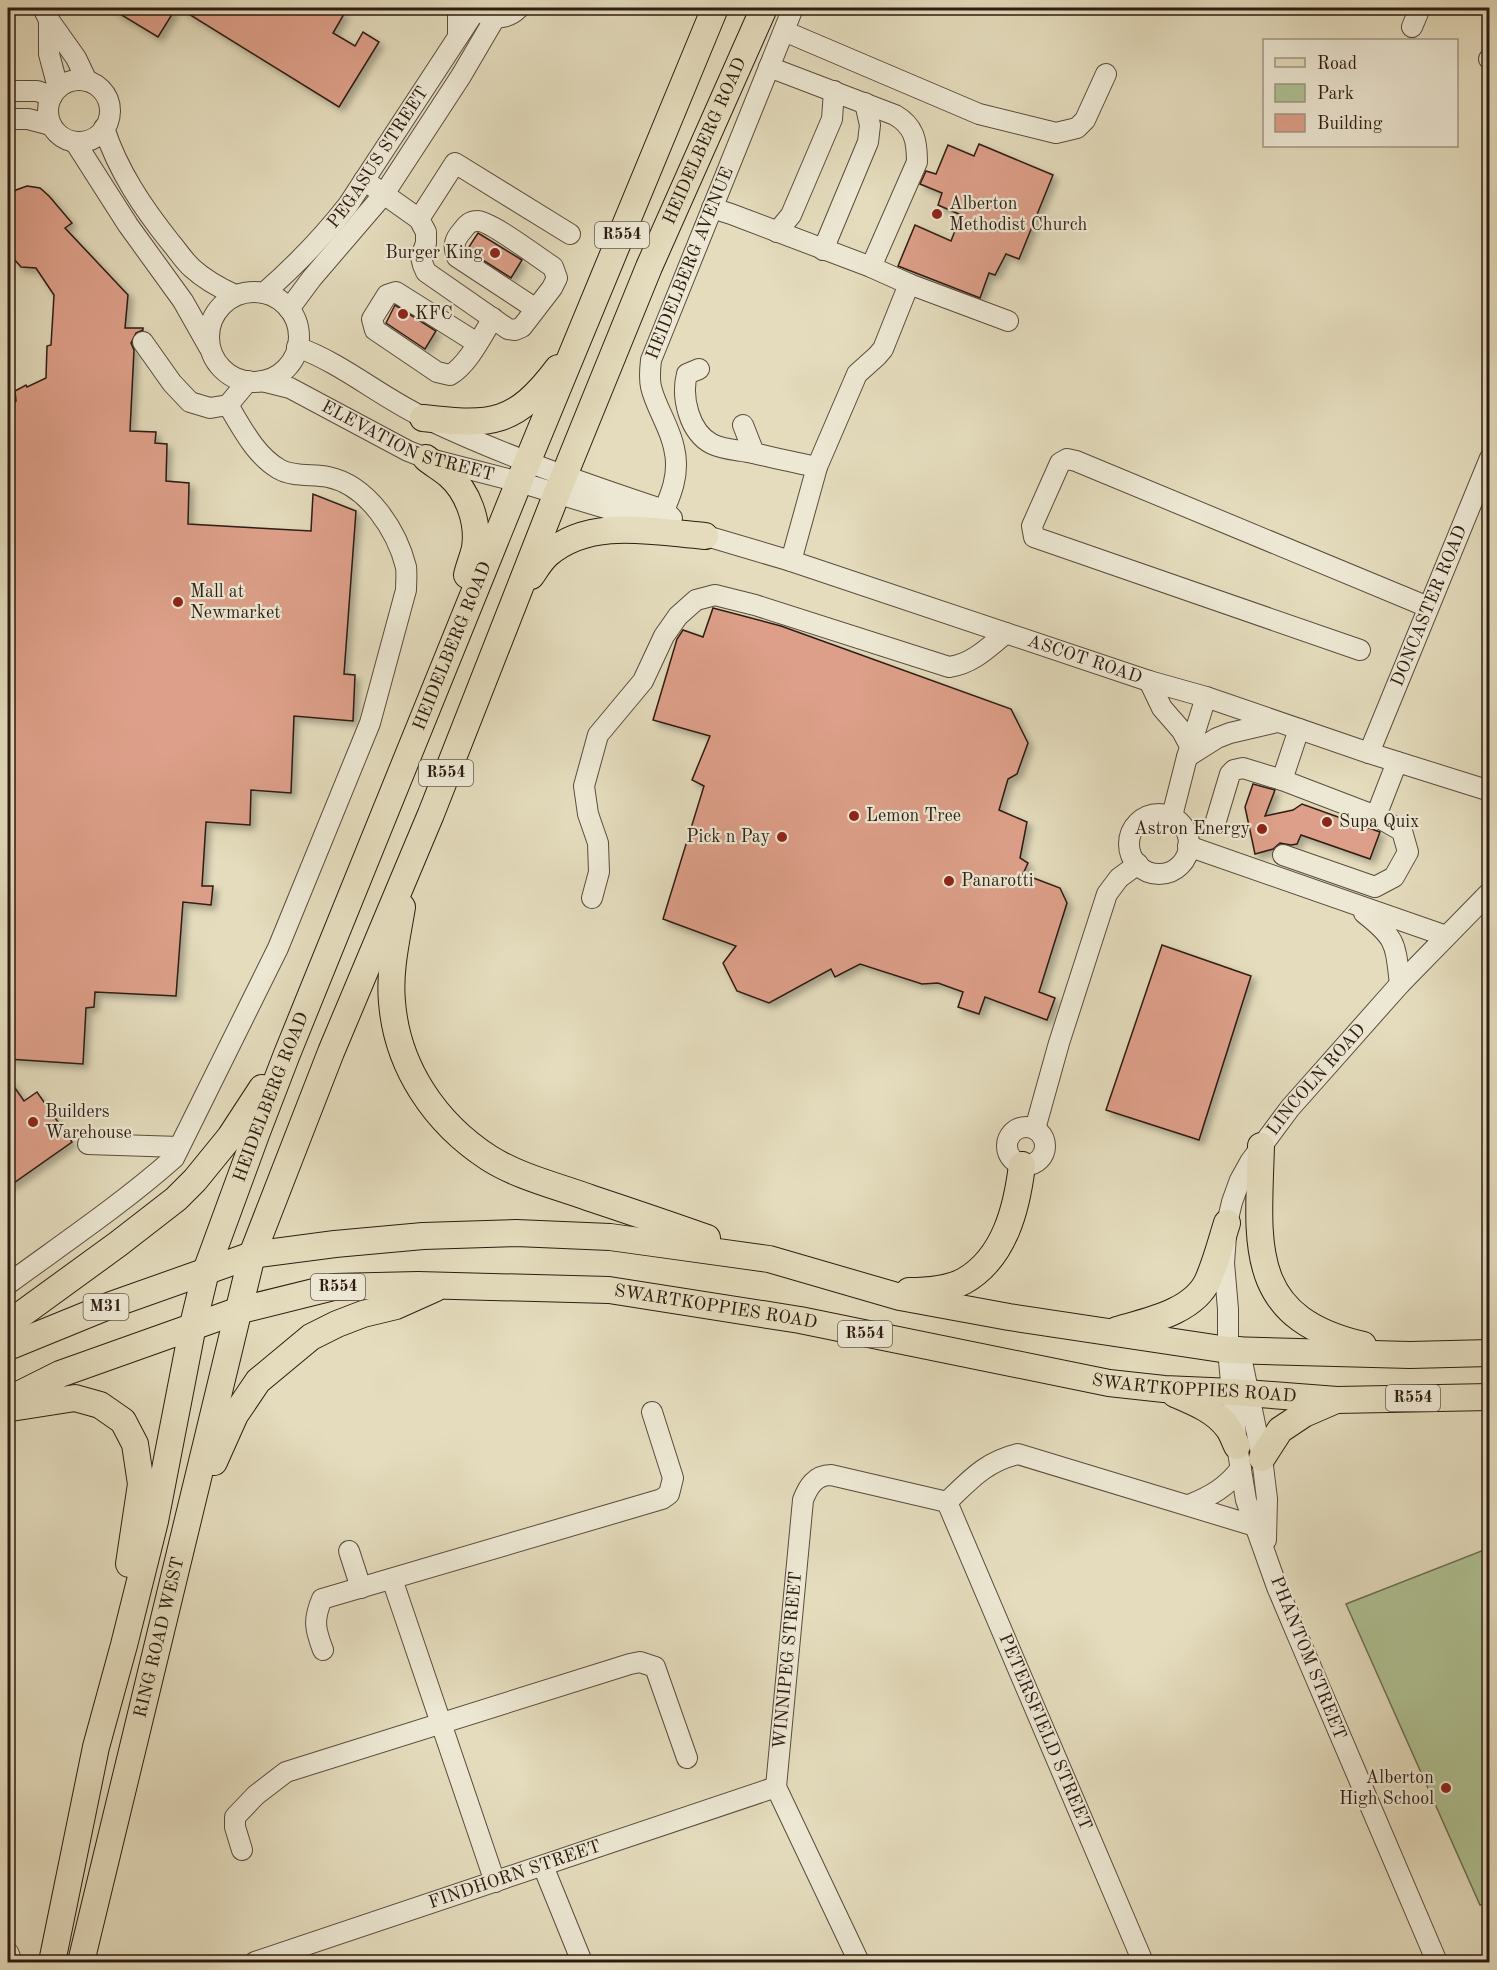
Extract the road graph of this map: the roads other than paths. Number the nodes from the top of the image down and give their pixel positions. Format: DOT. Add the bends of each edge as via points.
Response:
graph roads {
  1 [pos="458,8"];
  2 [pos="477,8"];
  3 [pos="519,8"];
  4 [pos="715,8"];
  5 [pos="764,8"];
  6 [pos="793,8"];
  7 [pos="1420,8"];
  8 [pos="46,14"];
  9 [pos="495,18"];
  10 [pos="1412,27"];
  11 [pos="784,31"];
  12 [pos="458,35"];
  13 [pos="769,67"];
  14 [pos="1106,74"];
  15 [pos="87,81"];
  16 [pos="8,91"];
  17 [pos="834,91"];
  18 [pos="55,92"];
  19 [pos="865,103"];
  20 [pos="8,119"];
  21 [pos="51,125"];
  22 [pos="104,128"];
  23 [pos="75,142"];
  24 [pos="364,180"];
  25 [pos="384,194"];
  26 [pos="712,208"];
  27 [pos="419,219"];
  28 [pos="777,232"];
  29 [pos="570,234"];
  30 [pos="823,250"];
  31 [pos="871,267"];
  32 [pos="909,284"];
  33 [pos="264,293"];
  34 [pos="235,295"];
  35 [pos="289,309"];
  36 [pos="536,309"];
  37 [pos="493,318"];
  38 [pos="1008,321"];
  39 [pos="143,342"];
  40 [pos="477,343"];
  41 [pos="578,343"];
  42 [pos="297,347"];
  43 [pos="212,352"];
  44 [pos="699,369"];
  45 [pos="255,381"];
  46 [pos="228,405"];
  47 [pos="423,418"];
  48 [pos="742,426"];
  49 [pos="754,453"];
  50 [pos="426,458"];
  51 [pos="1490,458"];
  52 [pos="817,468"];
  53 [pos="523,472"];
  54 [pos="560,485"];
  55 [pos="1482,499"];
  56 [pos="661,517"];
  57 [pos="705,536"];
  58 [pos="791,561"];
  59 [pos="513,599"];
  60 [pos="1428,607"];
  61 [pos="1006,633"];
  62 [pos="1360,650"];
  63 [pos="1149,681"];
  64 [pos="432,697"];
  65 [pos="1206,697"];
  66 [pos="1278,722"];
  67 [pos="1299,729"];
  68 [pos="1189,752"];
  69 [pos="1369,753"];
  70 [pos="1397,762"];
  71 [pos="1282,780"];
  72 [pos="1490,791"];
  73 [pos="1172,816"];
  74 [pos="1376,816"];
  75 [pos="1215,824"];
  76 [pos="1188,846"];
  77 [pos="1283,855"];
  78 [pos="410,862"];
  79 [pos="1138,864"];
  80 [pos="1490,891"];
  81 [pos="592,898"];
  82 [pos="1353,904"];
  83 [pos="1446,936"];
  84 [pos="1400,984"];
  85 [pos="287,1054"];
  86 [pos="1035,1129"];
  87 [pos="88,1144"];
  88 [pos="1262,1146"];
  89 [pos="179,1147"];
  90 [pos="1022,1165"];
  91 [pos="1227,1223"];
  92 [pos="252,1256"];
  93 [pos="769,1259"];
  94 [pos="206,1271"];
  95 [pos="8,1284"];
  96 [pos="442,1285"];
  97 [pos="867,1288"];
  98 [pos="237,1311"];
  99 [pos="8,1324"];
  100 [pos="193,1325"];
  101 [pos="1111,1332"];
  102 [pos="8,1347"];
  103 [pos="1234,1350"];
  104 [pos="1490,1353"];
  105 [pos="1410,1355"];
  106 [pos="1164,1389"];
  107 [pos="1240,1393"];
  108 [pos="1490,1397"];
  109 [pos="8,1400"];
  110 [pos="1337,1400"];
  111 [pos="8,1408"];
  112 [pos="652,1412"];
  113 [pos="1247,1457"];
  114 [pos="947,1503"];
  115 [pos="1189,1505"];
  116 [pos="1260,1527"];
  117 [pos="186,1532"];
  118 [pos="349,1551"];
  119 [pos="392,1579"];
  120 [pos="361,1588"];
  121 [pos="124,1645"];
  122 [pos="323,1650"];
  123 [pos="441,1723"];
  124 [pos="687,1758"];
  125 [pos="776,1787"];
  126 [pos="242,1850"];
  127 [pos="543,1866"];
  128 [pos="495,1882"];
  129 [pos="8,1952"];
  130 [pos="295,1956"];
  131 [pos="12,1962"];
  132 [pos="52,1962"];
  133 [pos="81,1962"];
  134 [pos="255,1962"];
  135 [pos="582,1962"];
  136 [pos="859,1962"];
  137 [pos="1143,1962"];
  138 [pos="1437,1962"];
  1 -- 12 [label="street"];
  2 -- 9 [label="street, PEGASUS STREET"];
  2 -- 12 [label="street, PEGASUS STREET"];
  3 -- 9 [label="street"];
  4 -- 41 [label="main road, HEIDELBERG ROAD / R554"];
  5 -- 54 [label="main road, HEIDELBERG ROAD / R554"];
  6 -- 11 [label="street, HEIDELBERG AVENUE"];
  7 -- 10 [label="street"];
  8 -- 15 [label="street"];
  8 -- 18 [label="street"];
  9 -- 25 [label="street, PEGASUS STREET"];
  11 -- 13 [label="street, HEIDELBERG AVENUE"];
  11 -- 14 [label="street" via="979,114 1056,133 1077,128 1085,120"];
  12 -- 24 [label="street, PEGASUS STREET"];
  13 -- 17 [label="street"];
  13 -- 26 [label="street, HEIDELBERG AVENUE"];
  15 -- 18 [label="street" via="67,82"];
  15 -- 22 [label="street" via="108,102 109,117"];
  16 -- 18 [label="street"];
  17 -- 19 [label="street"];
  17 -- 28 [label="street" via="832,118 791,215"];
  18 -- 21 [label="street" via="48,105"];
  19 -- 30 [label="street" via="870,125 868,142"];
  19 -- 31 [label="street" via="905,121 917,148 916,162"];
  20 -- 21 [label="street"];
  21 -- 23 [label="street, ELEVATION STREET" via="65,139"];
  22 -- 23 [label="street" via="94,138"];
  22 -- 34 [label="street" via="112,152 150,217 190,266"];
  23 -- 43 [label="street, ELEVATION STREET" via="183,301"];
  24 -- 25 [label="street"];
  24 -- 33 [label="street, PEGASUS STREET" via="327,232"];
  25 -- 27 [label="street"];
  25 -- 35 [label="street, PEGASUS STREET"];
  26 -- 28 [label="street"];
  26 -- 56 [label="street, HEIDELBERG AVENUE" via="651,360 651,387 676,457 671,496"];
  27 -- 29 [label="street" via="455,163"];
  27 -- 37 [label="street" via="426,232 421,257 426,272"];
  28 -- 30 [label="street"];
  30 -- 31 [label="street"];
  31 -- 32 [label="street"];
  32 -- 38 [label="street"];
  32 -- 52 [label="street" via="883,349 857,374"];
  33 -- 34 [label="street"];
  33 -- 35 [label="street"];
  34 -- 43 [label="street" via="214,315 209,328"];
  35 -- 42 [label="street" via="297,327"];
  36 -- 36 [label="street" via="457,257 457,237 470,222 479,220 491,225 553,267 557,278"];
  36 -- 37 [label="street" via="515,330"];
  37 -- 40 [label="street"];
  39 -- 46 [label="street" via="190,402 210,408"];
  40 -- 40 [label="street" via="459,370 450,375 437,372 375,330 372,319 387,295 396,292"];
  41 -- 47 [label="main road" via="537,394 512,412 486,422"];
  41 -- 53 [label="main road, HEIDELBERG ROAD / R554"];
  42 -- 45 [label="street" via="285,369 274,377"];
  42 -- 47 [label="street, ELEVATION STREET" via="324,358"];
  43 -- 45 [label="street, ELEVATION STREET" via="222,369 234,377"];
  44 -- 49 [label="street" via="687,374 685,392 697,429 710,443"];
  45 -- 46 [label="street"];
  45 -- 50 [label="street, ELEVATION STREET" via="290,388"];
  46 -- 89 [label="street" via="259,453 280,470 330,477 348,484 368,500 398,543 406,569 406,590 370,723 282,938"];
  47 -- 53 [label="street, ELEVATION STREET"];
  48 -- 49 [label="street"];
  49 -- 52 [label="street"];
  50 -- 53 [label="street, ELEVATION STREET"];
  50 -- 64 [label="main road" via="458,486 468,501 476,527 475,547"];
  51 -- 55 [label="street, DONCASTER ROAD"];
  52 -- 58 [label="street"];
  53 -- 54 [label="street, ELEVATION STREET"];
  53 -- 64 [label="main road, HEIDELBERG ROAD / R554"];
  54 -- 56 [label="street"];
  54 -- 59 [label="main road, HEIDELBERG ROAD / R554"];
  55 -- 60 [label="street, DONCASTER ROAD"];
  56 -- 57 [label="street, ASCOT ROAD" via="681,529"];
  57 -- 58 [label="street, ASCOT ROAD"];
  57 -- 59 [label="main road" via="597,531 546,555"];
  58 -- 61 [label="street, ASCOT ROAD"];
  59 -- 78 [label="main road, HEIDELBERG ROAD / R554"];
  60 -- 62 [label="street" via="1076,461 1067,459 1060,463 1032,526 1034,537"];
  60 -- 69 [label="street, DONCASTER ROAD"];
  61 -- 63 [label="street, ASCOT ROAD"];
  61 -- 81 [label="street" via="971,661 949,667 755,605 715,596 696,600 678,616 643,681 598,735 584,786 598,843 599,872"];
  63 -- 65 [label="street, ASCOT ROAD"];
  63 -- 68 [label="street" via="1162,708 1182,731"];
  64 -- 85 [label="main road, HEIDELBERG ROAD / R554"];
  65 -- 66 [label="street, ASCOT ROAD"];
  65 -- 68 [label="street"];
  66 -- 67 [label="street, ASCOT ROAD"];
  66 -- 68 [label="street" via="1230,733"];
  67 -- 69 [label="street, ASCOT ROAD"];
  67 -- 71 [label="street"];
  68 -- 73 [label="street"];
  69 -- 70 [label="street, ASCOT ROAD"];
  70 -- 72 [label="street, ASCOT ROAD"];
  70 -- 74 [label="street"];
  71 -- 74 [label="street"];
  71 -- 75 [label="street" via="1243,768 1234,770"];
  73 -- 76 [label="street" via="1186,830"];
  73 -- 79 [label="street" via="1163,813 1144,817 1131,831 1130,851"];
  74 -- 77 [label="street" via="1402,831 1408,852 1394,877 1375,887"];
  76 -- 79 [label="street" via="1184,860 1169,872 1155,874"];
  76 -- 82 [label="street"];
  78 -- 92 [label="main road, HEIDELBERG ROAD / R554"];
  78 -- 93 [label="main road" via="394,957 392,1002 400,1046 415,1082 435,1111 490,1158 525,1175"];
  79 -- 86 [label="street" via="1119,878 1107,894"];
  80 -- 83 [label="street, LINCOLN ROAD"];
  82 -- 83 [label="street"];
  82 -- 84 [label="street" via="1392,940"];
  83 -- 84 [label="street, LINCOLN ROAD"];
  84 -- 88 [label="street, LINCOLN ROAD" via="1290,1108"];
  85 -- 94 [label="main road, HEIDELBERG ROAD / R554"];
  85 -- 99 [label="main road" via="230,1137 176,1199"];
  86 -- 90 [label="street" via="1045,1142 1044,1153 1033,1164"];
  86 -- 90 [label="street" via="1019,1128 1008,1139 1010,1157"];
  87 -- 89 [label="street"];
  88 -- 91 [label="street, LINCOLN ROAD" via="1240,1180"];
  88 -- 105 [label="main road" via="1262,1249 1269,1278 1282,1302 1296,1317 1324,1334"];
  89 -- 95 [label="street" via="174,1158 150,1179"];
  90 -- 97 [label="main road" via="1002,1242 963,1282 912,1291"];
  91 -- 101 [label="main road" via="1208,1282 1197,1295 1184,1306 1159,1317"];
  91 -- 103 [label="street, LINCOLN ROAD" via="1224,1263"];
  92 -- 93 [label="main road, R554" via="423,1236 516,1233 610,1236"];
  92 -- 94 [label="main road, R554"];
  92 -- 98 [label="main road, HEIDELBERG ROAD / R554"];
  93 -- 97 [label="main road, R554"];
  94 -- 100 [label="main road, HEIDELBERG ROAD / R554"];
  94 -- 102 [label="main road, M31"];
  96 -- 98 [label="main road, SWARTKOPPIES ROAD / R554" via="334,1287"];
  96 -- 106 [label="main road, SWARTKOPPIES ROAD / R554" via="609,1290 800,1320 1109,1383"];
  96 -- 117 [label="main road" via="311,1337 258,1382 235,1415"];
  97 -- 101 [label="main road, R554" via="954,1307"];
  98 -- 100 [label="main road, SWARTKOPPIES ROAD / R554"];
  98 -- 117 [label="main road, RING ROAD WEST"];
  100 -- 109 [label="main road, SWARTKOPPIES ROAD" via="60,1374"];
  100 -- 121 [label="main road, RING ROAD WEST" via="155,1521"];
  101 -- 103 [label="main road, R554"];
  103 -- 105 [label="main road, R554"];
  103 -- 107 [label="street, PHANTOM STREET"];
  104 -- 105 [label="main road, R554"];
  106 -- 107 [label="main road, SWARTKOPPIES ROAD / R554"];
  106 -- 113 [label="main road" via="1213,1414 1228,1427"];
  107 -- 110 [label="main road, SWARTKOPPIES ROAD / R554"];
  107 -- 113 [label="street, PHANTOM STREET"];
  107 -- 113 [label="street, PHANTOM STREET"];
  108 -- 110 [label="main road, SWARTKOPPIES ROAD / R554"];
  110 -- 113 [label="main road" via="1304,1414"];
  111 -- 121 [label="main road" via="75,1398 100,1405 123,1421 135,1444 141,1484 126,1586"];
  112 -- 119 [label="street" via="673,1478 669,1494 662,1499"];
  113 -- 115 [label="street" via="1223,1489"];
  113 -- 116 [label="street, PHANTOM STREET" via="1267,1499"];
  114 -- 115 [label="street" via="981,1469 1017,1454"];
  114 -- 125 [label="street, WINNIPEG STREET" via="831,1475 816,1479 808,1488 803,1500"];
  114 -- 137 [label="street, PETERSFIELD STREET"];
  115 -- 116 [label="street"];
  116 -- 138 [label="street, PHANTOM STREET" via="1299,1639"];
  117 -- 133 [label="main road, RING ROAD WEST"];
  118 -- 120 [label="street"];
  119 -- 120 [label="street"];
  119 -- 123 [label="street"];
  120 -- 122 [label="street" via="322,1599 315,1627"];
  121 -- 132 [label="main road, RING ROAD WEST" via="96,1748"];
  123 -- 124 [label="street" via="640,1662 655,1667"];
  123 -- 126 [label="street" via="286,1772 235,1817"];
  123 -- 128 [label="street"];
  125 -- 127 [label="street, FINDHORN STREET"];
  125 -- 136 [label="street"];
  127 -- 128 [label="street, FINDHORN STREET"];
  127 -- 135 [label="street"];
  128 -- 130 [label="street, FINDHORN STREET"];
  129 -- 131 [label="street"];
  130 -- 134 [label="street, FINDHORN STREET"];
}
